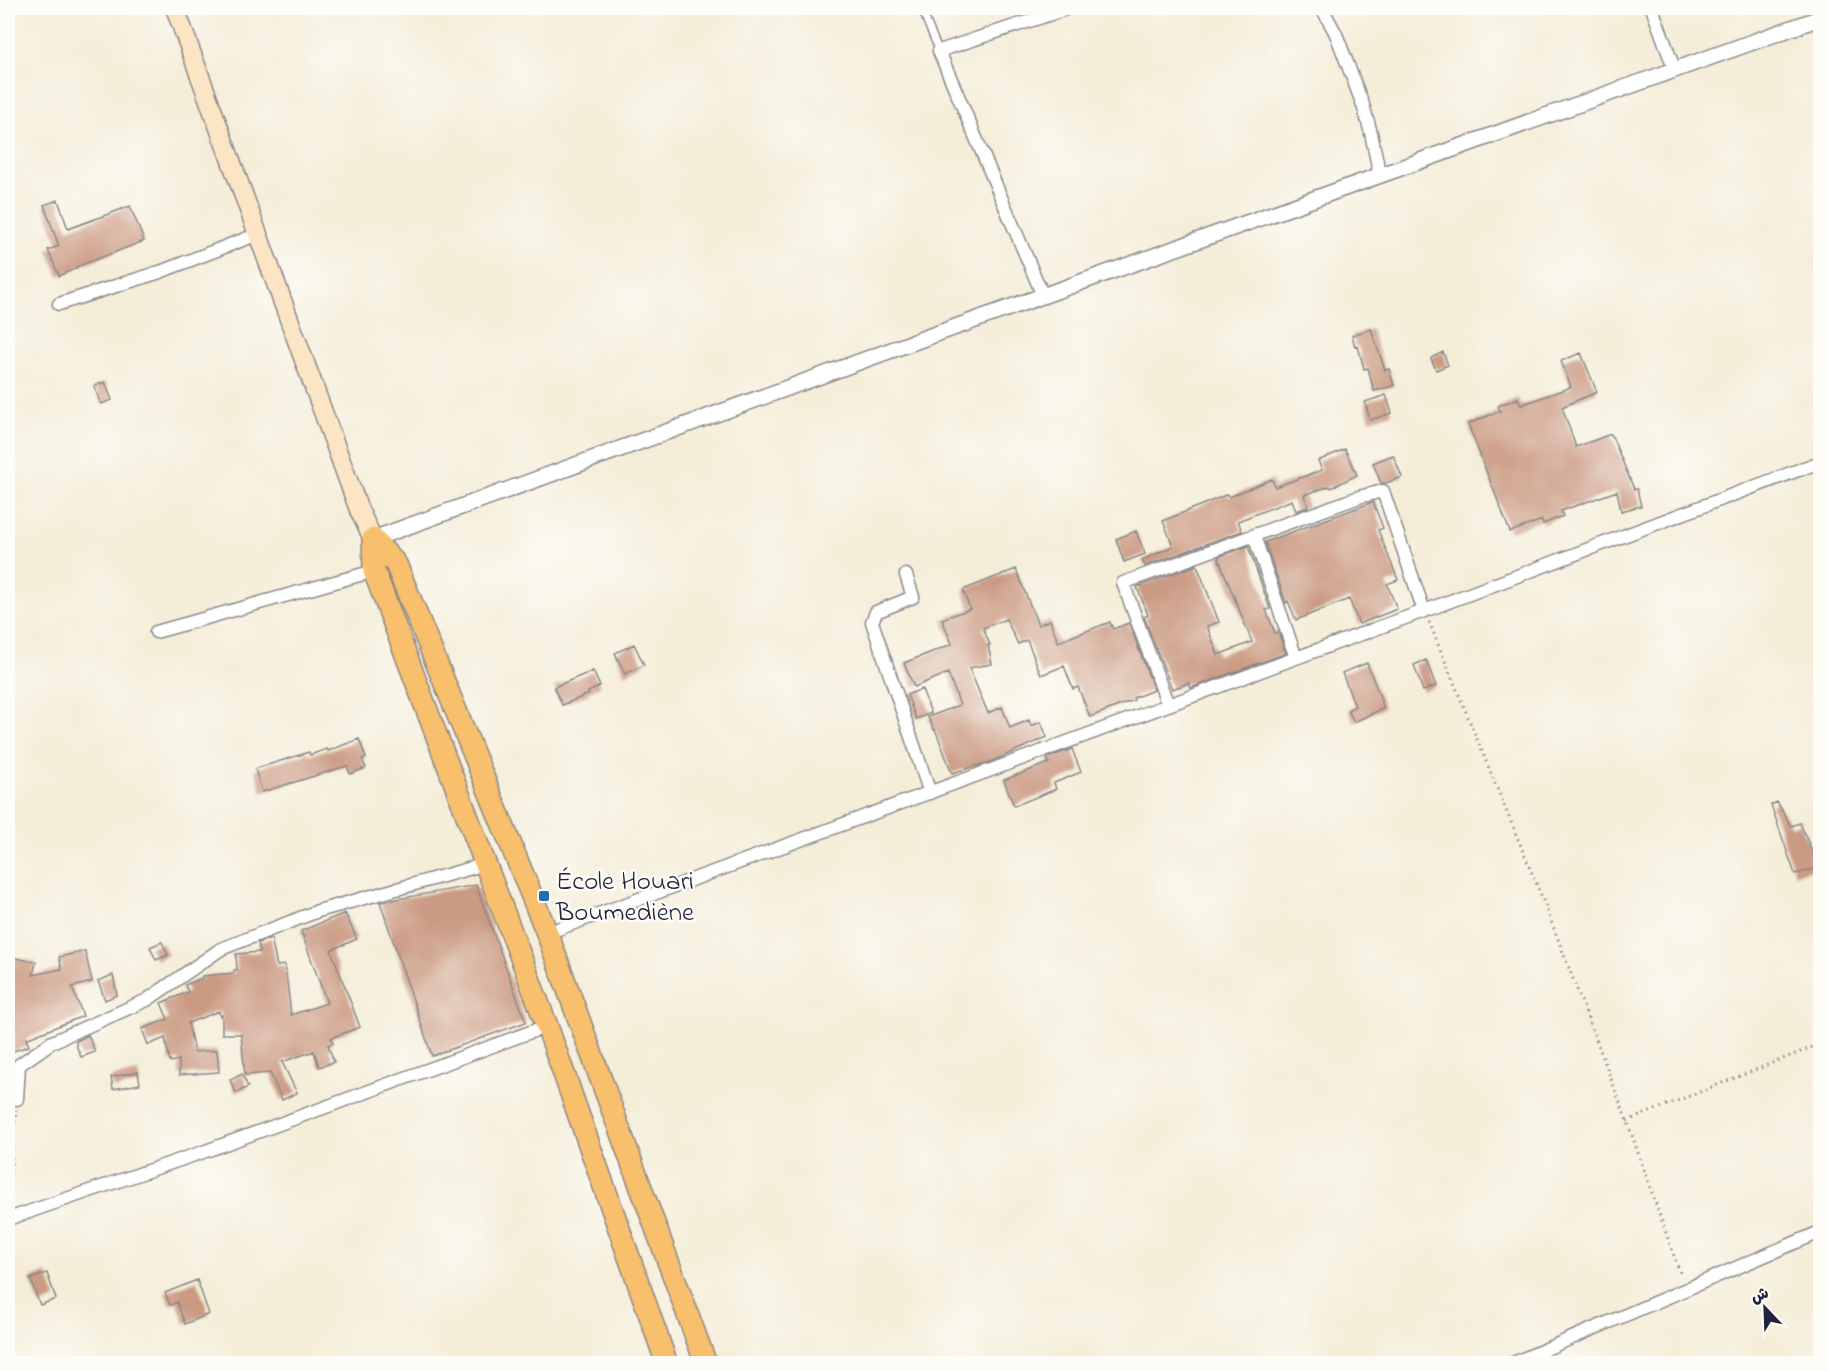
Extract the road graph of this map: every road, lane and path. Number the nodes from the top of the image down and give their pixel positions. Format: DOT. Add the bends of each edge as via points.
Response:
graph roads {
  1 [pos="175,8"];
  2 [pos="921,8"];
  3 [pos="1070,8"];
  4 [pos="1322,8"];
  5 [pos="1652,8"];
  6 [pos="1821,18"];
  7 [pos="939,51"];
  8 [pos="1675,71"];
  9 [pos="1380,176"];
  10 [pos="258,234"];
  11 [pos="1043,296"];
  12 [pos="59,304"];
  13 [pos="1821,462"];
  14 [pos="1254,536"];
  15 [pos="373,540"];
  16 [pos="374,571"];
  17 [pos="906,575"];
  18 [pos="1424,610"];
  19 [pos="156,632"];
  20 [pos="1296,658"];
  21 [pos="1168,705"];
  22 [pos="930,793"];
  23 [pos="486,864"];
  24 [pos="547,933"];
  25 [pos="547,1026"];
  26 [pos="1821,1044"];
  27 [pos="17,1099"];
  28 [pos="1627,1121"];
  29 [pos="8,1210"];
  30 [pos="8,1219"];
  31 [pos="1821,1232"];
  32 [pos="1685,1290"];
  33 [pos="667,1364"];
  34 [pos="706,1364"];
  35 [pos="1510,1364"];
  1 -- 10 [label="main road"];
  2 -- 7 [label="lane"];
  3 -- 7 [label="street"];
  4 -- 9 [label="street" via="1363,105"];
  5 -- 8 [label="street"];
  6 -- 8 [label="street"];
  7 -- 11 [label="street"];
  8 -- 9 [label="street"];
  9 -- 11 [label="street"];
  10 -- 12 [label="street"];
  10 -- 15 [label="main road"];
  11 -- 15 [label="street"];
  13 -- 18 [label="street"];
  14 -- 18 [label="street" via="1383,491"];
  14 -- 20 [label="street"];
  14 -- 21 [label="street" via="1124,582"];
  15 -- 16 [label="highway"];
  15 -- 24 [label="highway" via="396,564"];
  16 -- 19 [label="street"];
  16 -- 23 [label="highway"];
  17 -- 22 [label="street" via="913,597 876,612 872,622"];
  18 -- 20 [label="street"];
  18 -- 28 [label="path" via="1545,905"];
  20 -- 21 [label="street"];
  21 -- 22 [label="street"];
  22 -- 24 [label="street"];
  23 -- 25 [label="highway"];
  23 -- 27 [label="street" via="318,911 221,949 147,999 52,1042 19,1065"];
  24 -- 34 [label="highway"];
  25 -- 30 [label="street"];
  25 -- 33 [label="highway"];
  26 -- 28 [label="path"];
  27 -- 29 [label="path"];
  28 -- 32 [label="path"];
  31 -- 32 [label="street"];
  32 -- 35 [label="street"];
}
